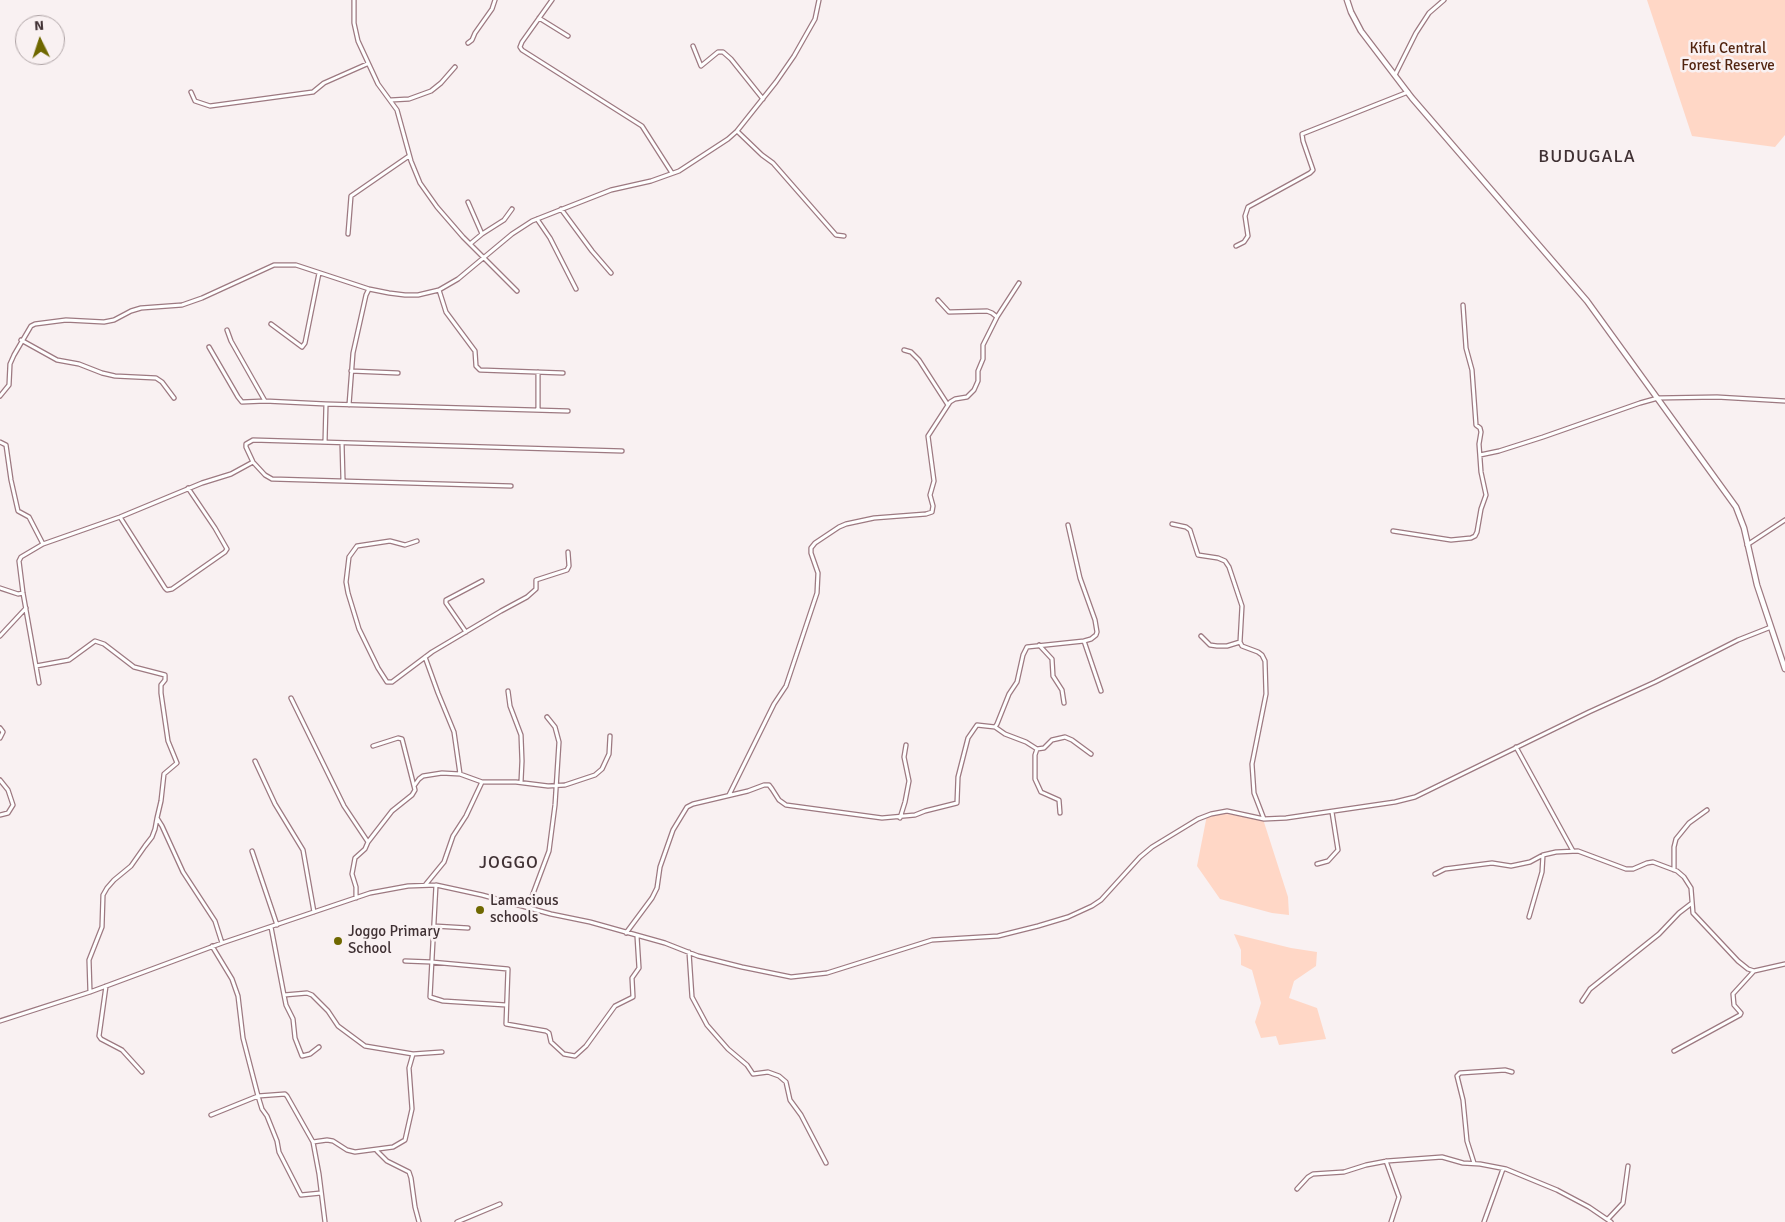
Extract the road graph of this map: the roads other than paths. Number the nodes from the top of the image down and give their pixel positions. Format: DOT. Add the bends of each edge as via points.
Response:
graph roads {
  1 [pos="354,0"];
  2 [pos="495,0"];
  3 [pos="552,0"];
  4 [pos="819,0"];
  5 [pos="1347,0"];
  6 [pos="1444,0"];
  7 [pos="539,18"];
  8 [pos="568,36"];
  9 [pos="468,43"];
  10 [pos="693,46"];
  11 [pos="368,63"];
  12 [pos="456,66"];
  13 [pos="1395,75"];
  14 [pos="191,92"];
  15 [pos="1408,92"];
  16 [pos="763,99"];
  17 [pos="390,100"];
  18 [pos="737,131"];
  19 [pos="409,156"];
  20 [pos="672,173"];
  21 [pos="468,202"];
  22 [pos="512,209"];
  23 [pos="562,209"];
  24 [pos="537,219"];
  25 [pos="348,234"];
  26 [pos="482,234"];
  27 [pos="844,236"];
  28 [pos="470,244"];
  29 [pos="1236,246"];
  30 [pos="483,258"];
  31 [pos="319,273"];
  32 [pos="611,273"];
  33 [pos="1019,283"];
  34 [pos="369,289"];
  35 [pos="576,289"];
  36 [pos="438,290"];
  37 [pos="517,291"];
  38 [pos="938,300"];
  39 [pos="1463,305"];
  40 [pos="997,317"];
  41 [pos="271,324"];
  42 [pos="227,330"];
  43 [pos="21,340"];
  44 [pos="209,346"];
  45 [pos="904,350"];
  46 [pos="351,371"];
  47 [pos="538,372"];
  48 [pos="398,373"];
  49 [pos="563,373"];
  50 [pos="0,396"];
  51 [pos="174,398"];
  52 [pos="1658,398"];
  53 [pos="1785,400"];
  54 [pos="265,401"];
  55 [pos="326,404"];
  56 [pos="349,405"];
  57 [pos="948,405"];
  58 [pos="538,410"];
  59 [pos="568,411"];
  60 [pos="0,442"];
  61 [pos="325,442"];
  62 [pos="342,443"];
  63 [pos="622,450"];
  64 [pos="1480,455"];
  65 [pos="253,462"];
  66 [pos="343,480"];
  67 [pos="511,486"];
  68 [pos="188,488"];
  69 [pos="120,517"];
  70 [pos="1785,520"];
  71 [pos="1172,524"];
  72 [pos="1068,525"];
  73 [pos="1393,531"];
  74 [pos="417,542"];
  75 [pos="43,544"];
  76 [pos="1747,545"];
  77 [pos="568,552"];
  78 [pos="482,581"];
  79 [pos="0,588"];
  80 [pos="23,593"];
  81 [pos="26,608"];
  82 [pos="1772,627"];
  83 [pos="466,632"];
  84 [pos="0,636"];
  85 [pos="1201,636"];
  86 [pos="1084,641"];
  87 [pos="1240,642"];
  88 [pos="1039,645"];
  89 [pos="425,657"];
  90 [pos="36,666"];
  91 [pos="1785,669"];
  92 [pos="39,683"];
  93 [pos="508,690"];
  94 [pos="1101,691"];
  95 [pos="291,698"];
  96 [pos="1064,703"];
  97 [pos="547,716"];
  98 [pos="995,727"];
  99 [pos="0,728"];
  100 [pos="610,736"];
  101 [pos="0,738"];
  102 [pos="906,745"];
  103 [pos="373,746"];
  104 [pos="1516,747"];
  105 [pos="1037,749"];
  106 [pos="1091,754"];
  107 [pos="255,761"];
  108 [pos="460,774"];
  109 [pos="0,780"];
  110 [pos="482,782"];
  111 [pos="521,782"];
  112 [pos="414,786"];
  113 [pos="556,786"];
  114 [pos="728,796"];
  115 [pos="1708,810"];
  116 [pos="1332,812"];
  117 [pos="1060,813"];
  118 [pos="0,815"];
  119 [pos="157,818"];
  120 [pos="900,818"];
  121 [pos="1264,819"];
  122 [pos="368,842"];
  123 [pos="252,851"];
  124 [pos="1573,851"];
  125 [pos="1543,855"];
  126 [pos="1317,864"];
  127 [pos="1674,870"];
  128 [pos="1435,874"];
  129 [pos="426,885"];
  130 [pos="436,886"];
  131 [pos="356,898"];
  132 [pos="1692,902"];
  133 [pos="528,906"];
  134 [pos="314,912"];
  135 [pos="1529,917"];
  136 [pos="277,925"];
  137 [pos="434,926"];
  138 [pos="271,927"];
  139 [pos="468,928"];
  140 [pos="626,932"];
  141 [pos="637,936"];
  142 [pos="222,943"];
  143 [pos="212,946"];
  144 [pos="689,952"];
  145 [pos="405,961"];
  146 [pos="431,962"];
  147 [pos="1785,964"];
  148 [pos="1754,971"];
  149 [pos="106,986"];
  150 [pos="90,992"];
  151 [pos="284,996"];
  152 [pos="1582,1001"];
  153 [pos="506,1005"];
  154 [pos="0,1021"];
  155 [pos="319,1047"];
  156 [pos="1674,1051"];
  157 [pos="442,1052"];
  158 [pos="413,1054"];
  159 [pos="142,1072"];
  160 [pos="1512,1072"];
  161 [pos="258,1096"];
  162 [pos="211,1115"];
  163 [pos="313,1142"];
  164 [pos="377,1150"];
  165 [pos="1386,1161"];
  166 [pos="826,1163"];
  167 [pos="1474,1163"];
  168 [pos="1628,1166"];
  169 [pos="1503,1168"];
  170 [pos="1297,1190"];
  171 [pos="321,1193"];
  172 [pos="500,1204"];
  173 [pos="1609,1220"];
  174 [pos="325,1222"];
  175 [pos="419,1222"];
  176 [pos="457,1222"];
  177 [pos="1391,1222"];
  178 [pos="1484,1222"];
  179 [pos="1603,1222"];
  1 -- 11 [label="street" via="358,42"];
  2 -- 9 [label="street"];
  3 -- 7 [label="street"];
  4 -- 16 [label="street" via="814,19 794,56"];
  5 -- 13 [label="street" via="1361,31"];
  6 -- 13 [label="street" via="1429,13"];
  7 -- 8 [label="street"];
  7 -- 20 [label="street" via="522,42 522,50 642,126"];
  10 -- 16 [label="street" via="701,66 718,52 723,52"];
  11 -- 14 [label="street" via="324,83 313,92 210,106 195,101"];
  11 -- 17 [label="street"];
  12 -- 17 [label="street" via="431,91 409,99"];
  13 -- 15 [label="street"];
  15 -- 29 [label="street" via="1302,134 1313,170 1248,207 1245,216 1248,236"];
  15 -- 52 [label="street" via="1587,301"];
  16 -- 18 [label="street"];
  17 -- 19 [label="street" via="397,110"];
  18 -- 20 [label="street" via="685,168"];
  18 -- 27 [label="street" via="773,163 836,235"];
  19 -- 25 [label="street" via="351,196"];
  19 -- 28 [label="street" via="420,183"];
  20 -- 23 [label="street" via="651,182 611,190"];
  21 -- 26 [label="street"];
  22 -- 26 [label="street" via="504,220"];
  23 -- 24 [label="street"];
  23 -- 32 [label="street"];
  24 -- 30 [label="street"];
  24 -- 35 [label="street"];
  26 -- 28 [label="street"];
  28 -- 30 [label="street"];
  30 -- 36 [label="street" via="458,279"];
  30 -- 37 [label="street"];
  31 -- 34 [label="street"];
  31 -- 41 [label="street" via="302,347"];
  31 -- 43 [label="street" via="296,265 274,265 182,305 141,308 104,322 42,322 30,326"];
  33 -- 40 [label="street"];
  34 -- 36 [label="street" via="404,295"];
  34 -- 46 [label="street"];
  36 -- 47 [label="street" via="446,312 475,351 476,366 480,370"];
  38 -- 40 [label="street" via="949,312 990,311"];
  39 -- 64 [label="street" via="1476,425 1481,432"];
  40 -- 57 [label="street" via="983,344 983,359 974,390 967,397"];
  42 -- 54 [label="street"];
  43 -- 50 [label="street" via="10,364 9,386"];
  43 -- 51 [label="street" via="53,358 102,373 156,378"];
  44 -- 54 [label="street" via="242,402"];
  45 -- 57 [label="street" via="919,360"];
  46 -- 48 [label="street"];
  46 -- 56 [label="street"];
  47 -- 49 [label="street"];
  47 -- 58 [label="street"];
  52 -- 53 [label="street"];
  52 -- 64 [label="street"];
  52 -- 76 [label="street" via="1736,508"];
  54 -- 55 [label="street"];
  55 -- 56 [label="street"];
  55 -- 61 [label="street"];
  56 -- 58 [label="street"];
  57 -- 114 [label="street" via="928,436 934,481 930,495 932,512 846,524 811,548 818,573 817,593 786,686"];
  58 -- 59 [label="street"];
  60 -- 75 [label="street" via="6,445 18,511 29,517"];
  61 -- 62 [label="street"];
  61 -- 65 [label="street" via="253,440 246,447"];
  62 -- 63 [label="street"];
  62 -- 66 [label="street"];
  64 -- 73 [label="street" via="1486,495 1475,536 1451,540"];
  65 -- 66 [label="street" via="272,479"];
  65 -- 68 [label="street" via="231,474"];
  66 -- 67 [label="street"];
  68 -- 69 [label="street"];
  68 -- 69 [label="street" via="227,549 172,589 165,588"];
  69 -- 75 [label="street"];
  70 -- 76 [label="street"];
  71 -- 87 [label="street" via="1190,530 1198,555 1218,558 1229,567 1242,606"];
  72 -- 86 [label="street" via="1096,627 1096,635"];
  74 -- 89 [label="street" via="405,545 390,541 358,546 349,557 346,588 359,629 386,682 392,682"];
  75 -- 80 [label="street" via="21,557"];
  76 -- 82 [label="street"];
  77 -- 83 [label="street" via="569,566 566,570 536,580 536,589 527,597"];
  78 -- 83 [label="street" via="446,600"];
  79 -- 80 [label="street"];
  80 -- 81 [label="street"];
  81 -- 84 [label="street"];
  81 -- 90 [label="street"];
  82 -- 91 [label="street"];
  82 -- 104 [label="street" via="1738,640"];
  83 -- 89 [label="street"];
  85 -- 87 [label="street" via="1210,645"];
  86 -- 88 [label="street"];
  86 -- 94 [label="street"];
  87 -- 121 [label="street" via="1242,646 1258,652 1265,661 1265,701 1252,764 1254,793"];
  88 -- 96 [label="street" via="1052,659 1053,676 1062,690"];
  88 -- 98 [label="street" via="1025,650 1017,682"];
  89 -- 108 [label="street" via="454,732"];
  90 -- 92 [label="street"];
  90 -- 119 [label="street" via="69,660 95,641 134,667 165,675 161,693 168,741 177,763 164,774"];
  93 -- 111 [label="street" via="510,706 521,735"];
  95 -- 122 [label="street" via="344,806"];
  97 -- 113 [label="street" via="558,735"];
  98 -- 105 [label="street"];
  98 -- 120 [label="street" via="977,725 968,738 958,777 957,803"];
  99 -- 101 [label="street" via="3,732"];
  100 -- 113 [label="street" via="609,754 595,776"];
  102 -- 120 [label="street" via="904,757 909,781"];
  103 -- 112 [label="street" via="402,739"];
  104 -- 116 [label="street" via="1415,797"];
  104 -- 124 [label="street"];
  105 -- 106 [label="street" via="1065,737"];
  105 -- 117 [label="street" via="1036,779 1043,794 1059,800"];
  107 -- 134 [label="street" via="275,804 303,850"];
  108 -- 110 [label="street"];
  108 -- 112 [label="street" via="432,774 419,779"];
  109 -- 118 [label="street" via="8,790 13,806 8,813"];
  110 -- 111 [label="street"];
  110 -- 129 [label="street" via="453,836 444,862"];
  111 -- 113 [label="street"];
  112 -- 122 [label="street" via="412,795 392,811"];
  113 -- 133 [label="street" via="549,851"];
  114 -- 120 [label="street" via="769,786 786,805"];
  114 -- 140 [label="street" via="693,804 682,813 663,857 658,888"];
  115 -- 127 [label="street" via="1688,823 1676,839"];
  116 -- 121 [label="street"];
  116 -- 126 [label="street" via="1338,850 1328,861"];
  119 -- 142 [label="street" via="183,872 215,921"];
  119 -- 150 [label="street" via="152,838 132,866 104,891 102,928 89,960"];
  121 -- 144 [label="street" via="1227,811 1198,818 1152,847 1092,906 1053,922 998,936 932,940 827,973 802,977 771,974"];
  122 -- 131 [label="street" via="352,865"];
  123 -- 136 [label="street"];
  124 -- 125 [label="street"];
  124 -- 127 [label="street" via="1621,868 1633,869 1653,862"];
  125 -- 128 [label="street" via="1511,866 1492,863"];
  125 -- 135 [label="street" via="1542,872"];
  127 -- 132 [label="street" via="1688,882"];
  129 -- 130 [label="street"];
  129 -- 131 [label="street" via="394,888"];
  130 -- 133 [label="street"];
  130 -- 137 [label="street"];
  131 -- 134 [label="street"];
  132 -- 148 [label="street" via="1693,914 1738,961"];
  132 -- 152 [label="street" via="1659,934 1590,989"];
  133 -- 140 [label="street"];
  134 -- 136 [label="street"];
  136 -- 138 [label="street"];
  137 -- 139 [label="street"];
  137 -- 146 [label="street"];
  138 -- 142 [label="street"];
  138 -- 151 [label="street"];
  140 -- 141 [label="street"];
  141 -- 144 [label="street"];
  141 -- 153 [label="street" via="639,968 632,978 633,997 617,1004 575,1056 564,1054 551,1042 546,1031 506,1024"];
  142 -- 143 [label="street"];
  143 -- 149 [label="street"];
  143 -- 161 [label="street" via="232,979 238,996 243,1038"];
  144 -- 166 [label="street" via="692,997 707,1025 753,1074 768,1072 783,1078 790,1100"];
  145 -- 146 [label="street"];
  146 -- 153 [label="street" via="430,997 443,1001"];
  146 -- 153 [label="street" via="508,969"];
  147 -- 148 [label="street"];
  148 -- 156 [label="street" via="1733,994 1734,1005 1740,1015"];
  149 -- 150 [label="street"];
  149 -- 159 [label="street" via="99,1036 122,1050"];
  150 -- 154 [label="street"];
  151 -- 155 [label="street" via="293,1019 299,1052 304,1056"];
  151 -- 158 [label="street" via="312,995 338,1026 365,1046"];
  157 -- 158 [label="street"];
  158 -- 164 [label="street" via="409,1068 412,1108 405,1140 393,1147"];
  160 -- 167 [label="street" via="1460,1073 1457,1076 1464,1100 1467,1141"];
  161 -- 162 [label="street"];
  161 -- 163 [label="street" via="285,1094"];
  161 -- 171 [label="street" via="279,1152 301,1195"];
  163 -- 164 [label="street" via="333,1141 355,1152"];
  163 -- 171 [label="street"];
  164 -- 175 [label="street" via="387,1161 409,1172"];
  165 -- 167 [label="street" via="1435,1156"];
  165 -- 170 [label="street" via="1344,1172 1313,1174"];
  165 -- 177 [label="street" via="1399,1197"];
  167 -- 169 [label="street"];
  168 -- 173 [label="street" via="1623,1203"];
  169 -- 173 [label="street" via="1558,1190"];
  169 -- 178 [label="street"];
  171 -- 174 [label="street"];
  172 -- 176 [label="street"];
  173 -- 179 [label="street"];
}
